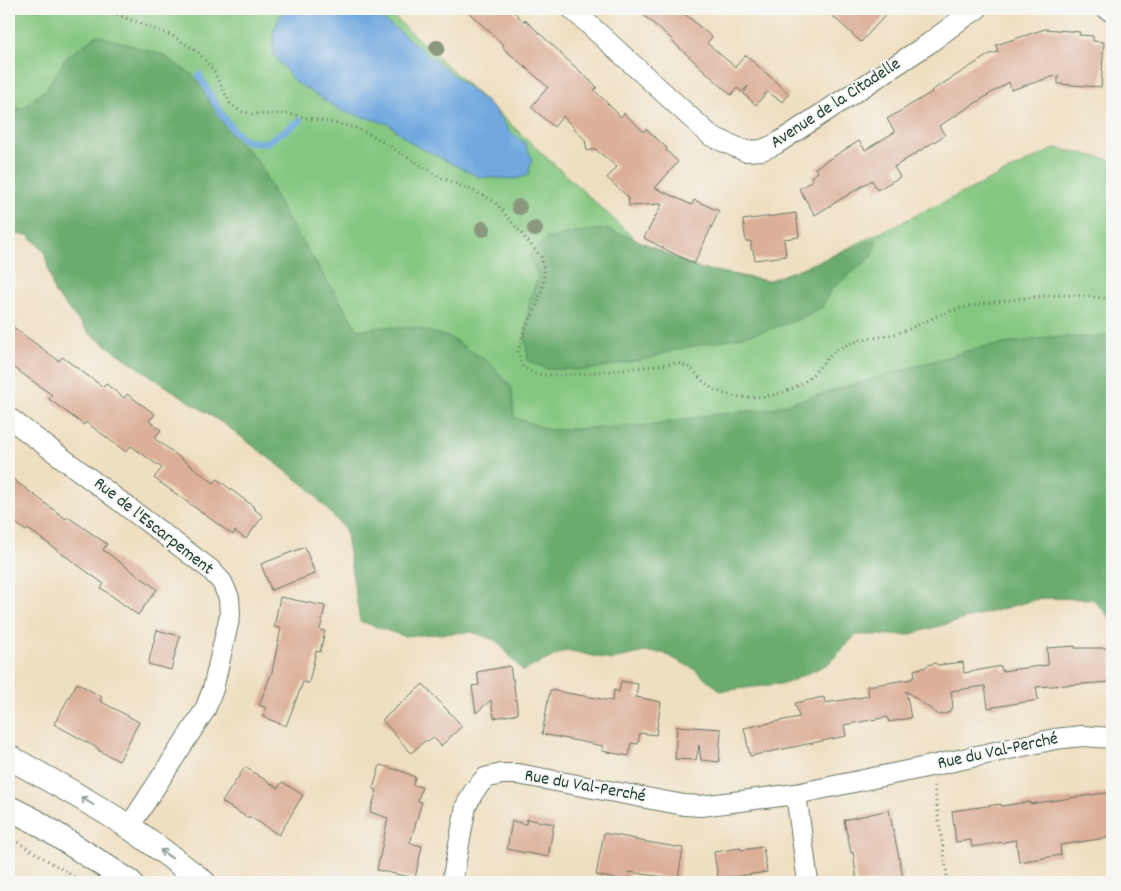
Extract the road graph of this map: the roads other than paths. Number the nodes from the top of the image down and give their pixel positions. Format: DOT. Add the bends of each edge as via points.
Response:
graph roads {
  1 [pos="572,9"];
  2 [pos="978,9"];
  3 [pos="1107,9"];
  4 [pos="1112,12"];
  5 [pos="954,14"];
  6 [pos="9,418"];
  7 [pos="1112,738"];
  8 [pos="9,757"];
  9 [pos="796,794"];
  10 [pos="9,808"];
  11 [pos="128,827"];
  12 [pos="130,882"];
  13 [pos="203,882"];
  14 [pos="452,882"];
  15 [pos="808,882"];
  1 -- 5 [label="street, Avenue de la Citadelle" via="711,136 745,151 762,150 776,144 928,44"];
  2 -- 5 [label="street, Avenue de la Citadelle"];
  3 -- 4 [label="street"];
  6 -- 11 [label="street, Rue de l'Escarpement" via="210,569 222,582 229,598 230,615 205,710"];
  7 -- 9 [label="street, Rue du Val-Perché" via="1055,738"];
  11 -- 8 [label="street, one-way"];
  9 -- 14 [label="street, Rue du Val-Perché" via="701,806 518,774 485,778 466,806"];
  9 -- 15 [label="street"];
  10 -- 12 [label="street"];
  13 -- 11 [label="street, one-way"];
}
